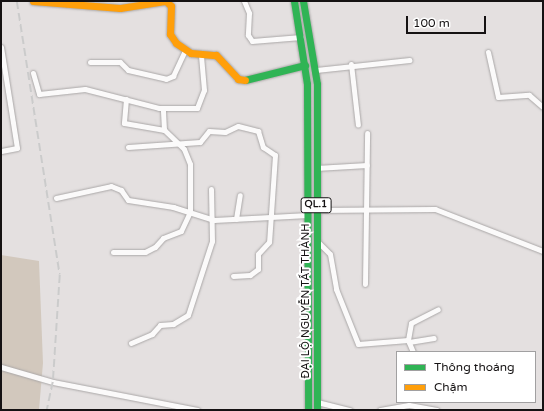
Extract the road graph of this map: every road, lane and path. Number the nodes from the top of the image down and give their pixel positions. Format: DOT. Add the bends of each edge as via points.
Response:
graph roads {
  1 [pos="33,1"];
  2 [pos="244,1"];
  3 [pos="294,1"];
  4 [pos="303,1"];
  5 [pos="91,4"];
  6 [pos="302,37"];
  7 [pos="1,48"];
  8 [pos="185,50"];
  9 [pos="488,52"];
  10 [pos="201,54"];
  11 [pos="409,60"];
  12 [pos="90,62"];
  13 [pos="351,64"];
  14 [pos="306,68"];
  15 [pos="316,70"];
  16 [pos="33,73"];
  17 [pos="126,99"];
  18 [pos="543,107"];
  19 [pos="163,109"];
  20 [pos="358,125"];
  21 [pos="164,130"];
  22 [pos="367,133"];
  23 [pos="177,144"];
  24 [pos="128,147"];
  25 [pos="1,151"];
  26 [pos="367,165"];
  27 [pos="316,168"];
  28 [pos="211,189"];
  29 [pos="240,195"];
  30 [pos="56,198"];
  31 [pos="316,210"];
  32 [pos="366,211"];
  33 [pos="190,212"];
  34 [pos="308,212"];
  35 [pos="271,217"];
  36 [pos="236,219"];
  37 [pos="214,220"];
  38 [pos="316,241"];
  39 [pos="543,251"];
  40 [pos="113,252"];
  41 [pos="233,276"];
  42 [pos="366,284"];
  43 [pos="438,309"];
  44 [pos="434,338"];
  45 [pos="409,341"];
  46 [pos="131,343"];
  47 [pos="413,351"];
  48 [pos="1,368"];
  49 [pos="317,402"];
  50 [pos="197,410"];
  51 [pos="308,410"];
  52 [pos="317,410"];
  53 [pos="350,410"];
  54 [pos="380,410"];
  55 [pos="438,410"];
  1 -- 5 [label="main road"];
  2 -- 6 [label="street" via="249,13 248,35 252,41"];
  3 -- 6 [label="main road, ĐẠI LỘ NGUYỄN TẤT THÀNH / QL.1"];
  4 -- 15 [label="main road, ĐẠI LỘ NGUYỄN TẤT THÀNH / QL.1"];
  5 -- 8 [label="main road" via="128,7 168,2 171,37"];
  6 -- 14 [label="main road, ĐẠI LỘ NGUYỄN TẤT THÀNH / QL.1"];
  7 -- 25 [label="street" via="17,148"];
  8 -- 10 [label="main road"];
  8 -- 12 [label="street" via="173,76 166,79 128,70 120,62"];
  9 -- 18 [label="street" via="498,97 529,95"];
  10 -- 14 [label="main road" via="216,55 234,76 247,80"];
  10 -- 19 [label="street" via="204,81 200,106"];
  11 -- 13 [label="street"];
  13 -- 15 [label="street"];
  13 -- 20 [label="street"];
  14 -- 15 [label="main road"];
  14 -- 34 [label="main road, ĐẠI LỘ NGUYỄN TẤT THÀNH / QL.1"];
  15 -- 27 [label="main road, ĐẠI LỘ NGUYỄN TẤT THÀNH / QL.1"];
  16 -- 17 [label="street" via="39,94 85,89"];
  17 -- 19 [label="street"];
  17 -- 21 [label="street" via="124,123"];
  19 -- 21 [label="street"];
  21 -- 23 [label="street"];
  22 -- 26 [label="street"];
  23 -- 24 [label="street"];
  23 -- 33 [label="street" via="190,164"];
  23 -- 35 [label="street" via="200,142 208,131 225,132 238,126 258,131 263,147 275,153"];
  26 -- 27 [label="street"];
  26 -- 32 [label="street"];
  27 -- 31 [label="main road, ĐẠI LỘ NGUYỄN TẤT THÀNH / QL.1"];
  28 -- 37 [label="street"];
  29 -- 36 [label="street"];
  30 -- 33 [label="street" via="111,186 121,190 128,200"];
  31 -- 32 [label="street"];
  31 -- 34 [label="main road"];
  31 -- 38 [label="main road, ĐẠI LỘ NGUYỄN TẤT THÀNH / QL.1"];
  32 -- 39 [label="street" via="434,209"];
  32 -- 42 [label="street"];
  33 -- 37 [label="street"];
  33 -- 40 [label="street" via="181,231 163,238 155,247 145,252"];
  34 -- 35 [label="street"];
  34 -- 51 [label="main road, ĐẠI LỘ NGUYỄN TẤT THÀNH / QL.1"];
  35 -- 36 [label="street"];
  35 -- 41 [label="street" via="269,242 258,254 258,269 250,275"];
  36 -- 37 [label="street"];
  37 -- 46 [label="street" via="210,250 188,315 174,324 160,325 152,334"];
  38 -- 45 [label="street" via="330,254 336,289 358,344"];
  38 -- 49 [label="main road, ĐẠI LỘ NGUYỄN TẤT THÀNH / QL.1"];
  43 -- 45 [label="street" via="412,321"];
  44 -- 45 [label="street"];
  45 -- 47 [label="street"];
  48 -- 50 [label="street" via="53,382"];
  49 -- 52 [label="main road, ĐẠI LỘ NGUYỄN TẤT THÀNH / QL.1"];
  49 -- 53 [label="street"];
  54 -- 55 [label="street" via="409,405"];
}
